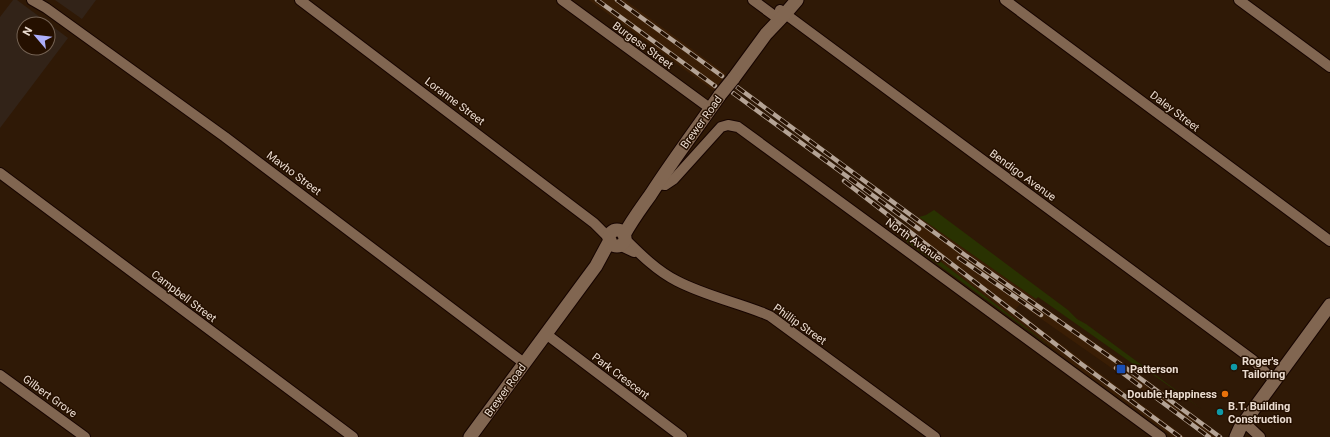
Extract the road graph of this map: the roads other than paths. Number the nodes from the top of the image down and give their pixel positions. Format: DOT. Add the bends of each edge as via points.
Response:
graph roads {
  1 [pos="32,0"];
  2 [pos="37,0"];
  3 [pos="300,0"];
  4 [pos="562,0"];
  5 [pos="753,0"];
  6 [pos="797,0"];
  7 [pos="1005,0"];
  8 [pos="1239,0"];
  9 [pos="46,8"];
  10 [pos="781,12"];
  11 [pos="1330,67"];
  12 [pos="711,109"];
  13 [pos="0,173"];
  14 [pos="658,184"];
  15 [pos="617,238"];
  16 [pos="1330,241"];
  17 [pos="1330,306"];
  18 [pos="546,334"];
  19 [pos="524,363"];
  20 [pos="0,375"];
  21 [pos="1277,377"];
  22 [pos="1240,429"];
  23 [pos="85,437"];
  24 [pos="354,437"];
  25 [pos="470,437"];
  26 [pos="682,437"];
  27 [pos="934,437"];
  28 [pos="1161,437"];
  29 [pos="1229,437"];
  30 [pos="1253,437"];
  31 [pos="1260,437"];
  1 -- 9 [label="street, Mavho Street"];
  2 -- 9 [label="street, Mavho Street"];
  3 -- 15 [label="street, Loranne Street"];
  4 -- 12 [label="street, Burgess Street"];
  5 -- 10 [label="street, Bendigo Avenue"];
  6 -- 10 [label="street, Brewer Road"];
  7 -- 16 [label="street, Daley Street"];
  8 -- 11 [label="street"];
  9 -- 19 [label="street, Mavho Street" via="232,142"];
  10 -- 12 [label="street, Brewer Road, bridge"];
  10 -- 21 [label="street, Bendigo Avenue" via="1253,360 1267,374"];
  12 -- 14 [label="street, Brewer Road"];
  13 -- 24 [label="street, Campbell Street"];
  14 -- 15 [label="street, Brewer Road"];
  14 -- 28 [label="street, North Avenue" via="665,185 674,179 720,127 728,124 738,127"];
  15 -- 18 [label="street, Brewer Road"];
  15 -- 27 [label="street, Phillip Street" via="691,288 770,316"];
  17 -- 21 [label="street"];
  18 -- 19 [label="street, Brewer Road"];
  18 -- 26 [label="street, Park Crescent"];
  19 -- 25 [label="street, Brewer Road"];
  20 -- 23 [label="street, Gilbert Grove"];
  21 -- 22 [label="street"];
  22 -- 29 [label="street"];
  22 -- 30 [label="street"];
  22 -- 31 [label="street"];
}
